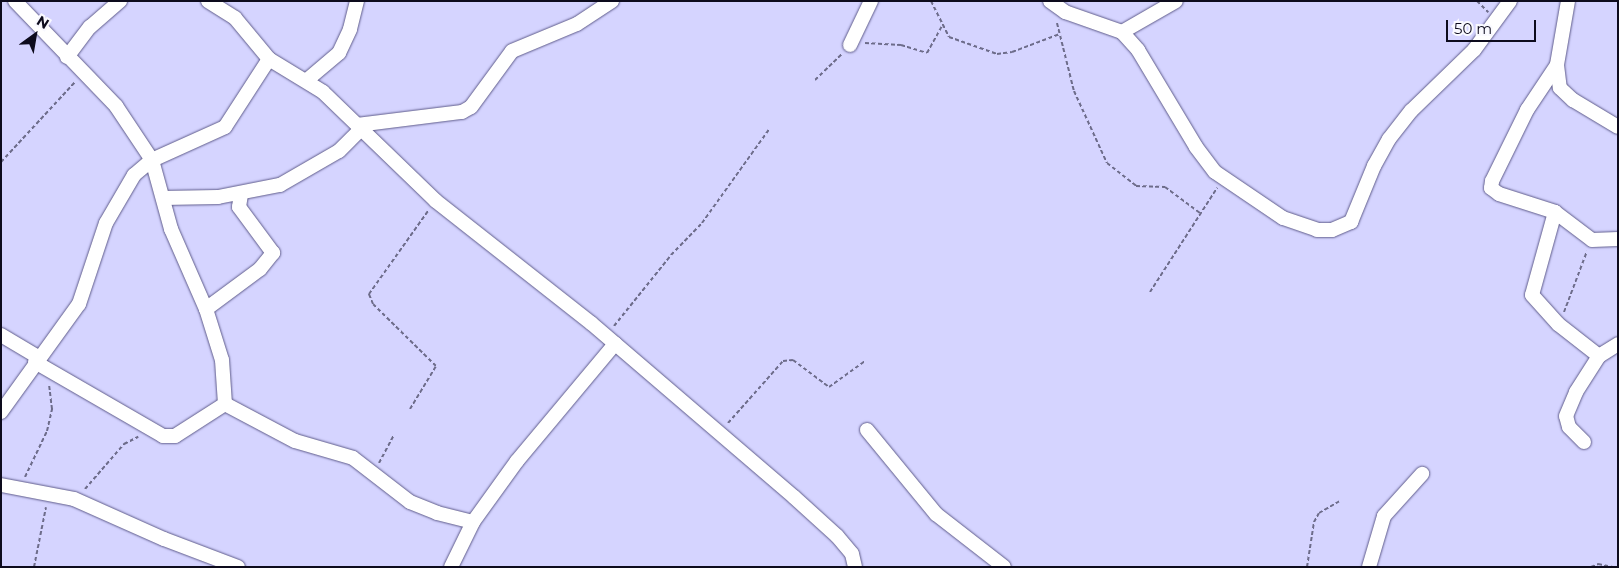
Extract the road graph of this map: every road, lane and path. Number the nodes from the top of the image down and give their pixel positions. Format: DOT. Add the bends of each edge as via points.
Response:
graph roads {
  1 [pos="16,1"];
  2 [pos="120,1"];
  3 [pos="208,1"];
  4 [pos="357,1"];
  5 [pos="612,1"];
  6 [pos="871,1"];
  7 [pos="931,1"];
  8 [pos="1176,1"];
  9 [pos="1510,1"];
  10 [pos="1568,1"];
  11 [pos="1052,4"];
  12 [pos="942,26"];
  13 [pos="1122,32"];
  14 [pos="1060,34"];
  15 [pos="850,45"];
  16 [pos="67,57"];
  17 [pos="269,59"];
  18 [pos="1557,65"];
  19 [pos="83,73"];
  20 [pos="307,80"];
  21 [pos="815,80"];
  22 [pos="1618,126"];
  23 [pos="359,127"];
  24 [pos="770,128"];
  25 [pos="152,160"];
  26 [pos="1,162"];
  27 [pos="1224,178"];
  28 [pos="241,194"];
  29 [pos="163,198"];
  30 [pos="436,201"];
  31 [pos="1555,212"];
  32 [pos="1200,214"];
  33 [pos="1618,239"];
  34 [pos="1592,240"];
  35 [pos="1150,292"];
  36 [pos="206,309"];
  37 [pos="1558,324"];
  38 [pos="1,335"];
  39 [pos="611,340"];
  40 [pos="1618,344"];
  41 [pos="1599,356"];
  42 [pos="865,361"];
  43 [pos="40,363"];
  44 [pos="224,404"];
  45 [pos="410,409"];
  46 [pos="1,412"];
  47 [pos="867,430"];
  48 [pos="154,432"];
  49 [pos="720,432"];
  50 [pos="394,435"];
  51 [pos="1584,442"];
  52 [pos="373,474"];
  53 [pos="1422,474"];
  54 [pos="1,484"];
  55 [pos="20,489"];
  56 [pos="50,495"];
  57 [pos="74,499"];
  58 [pos="1340,501"];
  59 [pos="473,522"];
  60 [pos="217,564"];
  61 [pos="34,567"];
  62 [pos="238,567"];
  63 [pos="451,567"];
  64 [pos="855,567"];
  65 [pos="1004,567"];
  66 [pos="1307,567"];
  67 [pos="1368,567"];
  68 [pos="1591,567"];
  69 [pos="1613,567"];
  1 -- 16 [label="street"];
  2 -- 16 [label="street" via="90,27"];
  3 -- 17 [label="street" via="235,18"];
  4 -- 20 [label="street" via="350,29 339,53"];
  5 -- 23 [label="street" via="577,24 512,51 471,108"];
  6 -- 15 [label="street"];
  7 -- 12 [label="path"];
  8 -- 13 [label="street"];
  9 -- 27 [label="street" via="1474,50 1411,111 1389,139 1374,166 1360,205 1348,224 1317,230 1301,226 1244,194"];
  10 -- 18 [label="street"];
  11 -- 13 [label="street"];
  11 -- 14 [label="path"];
  12 -- 14 [label="path" via="949,37 997,54 1012,52"];
  12 -- 15 [label="path" via="927,53 878,42"];
  13 -- 27 [label="street" via="1138,50 1206,162"];
  14 -- 32 [label="path" via="1074,91 1107,162 1136,186 1165,187"];
  15 -- 21 [label="path"];
  16 -- 19 [label="street"];
  17 -- 20 [label="street"];
  17 -- 25 [label="street" via="225,127"];
  18 -- 22 [label="street" via="1562,92"];
  18 -- 31 [label="street" via="1528,110 1491,185 1499,194"];
  19 -- 25 [label="street" via="116,106"];
  19 -- 26 [label="path"];
  20 -- 23 [label="street"];
  23 -- 28 [label="street" via="339,151 293,178 280,185"];
  23 -- 30 [label="street"];
  24 -- 39 [label="path" via="702,223 671,254"];
  25 -- 29 [label="street"];
  25 -- 43 [label="street" via="134,175 116,202 100,237 92,273 79,304"];
  27 -- 32 [label="path"];
  28 -- 29 [label="street"];
  28 -- 36 [label="street" via="240,206 273,253 260,269"];
  29 -- 36 [label="street" via="171,229"];
  30 -- 39 [label="street"];
  30 -- 45 [label="path" via="370,294 373,304 436,366"];
  31 -- 34 [label="street"];
  31 -- 37 [label="street" via="1532,290 1538,303"];
  32 -- 35 [label="path"];
  33 -- 34 [label="street"];
  34 -- 37 [label="path"];
  36 -- 44 [label="street" via="222,360"];
  37 -- 41 [label="street"];
  38 -- 43 [label="street"];
  39 -- 49 [label="street"];
  39 -- 59 [label="street" via="516,461"];
  40 -- 41 [label="street"];
  41 -- 51 [label="street" via="1576,392 1566,416 1569,427"];
  42 -- 49 [label="path" via="828,387 794,360 783,361"];
  43 -- 46 [label="street"];
  43 -- 48 [label="street"];
  43 -- 55 [label="path" via="52,408"];
  44 -- 48 [label="street" via="175,436"];
  44 -- 52 [label="street" via="295,441 354,458"];
  47 -- 65 [label="street" via="936,514"];
  48 -- 57 [label="path" via="124,444"];
  49 -- 64 [label="street" via="837,536 852,554"];
  50 -- 52 [label="path"];
  52 -- 59 [label="street" via="410,502"];
  53 -- 67 [label="street" via="1384,516"];
  54 -- 55 [label="street"];
  55 -- 56 [label="street"];
  56 -- 57 [label="street"];
  56 -- 61 [label="path"];
  57 -- 60 [label="street"];
  58 -- 66 [label="path" via="1319,513 1314,522"];
  59 -- 63 [label="street"];
  60 -- 62 [label="street"];
  68 -- 69 [label="path" via="1598,564"];
}
